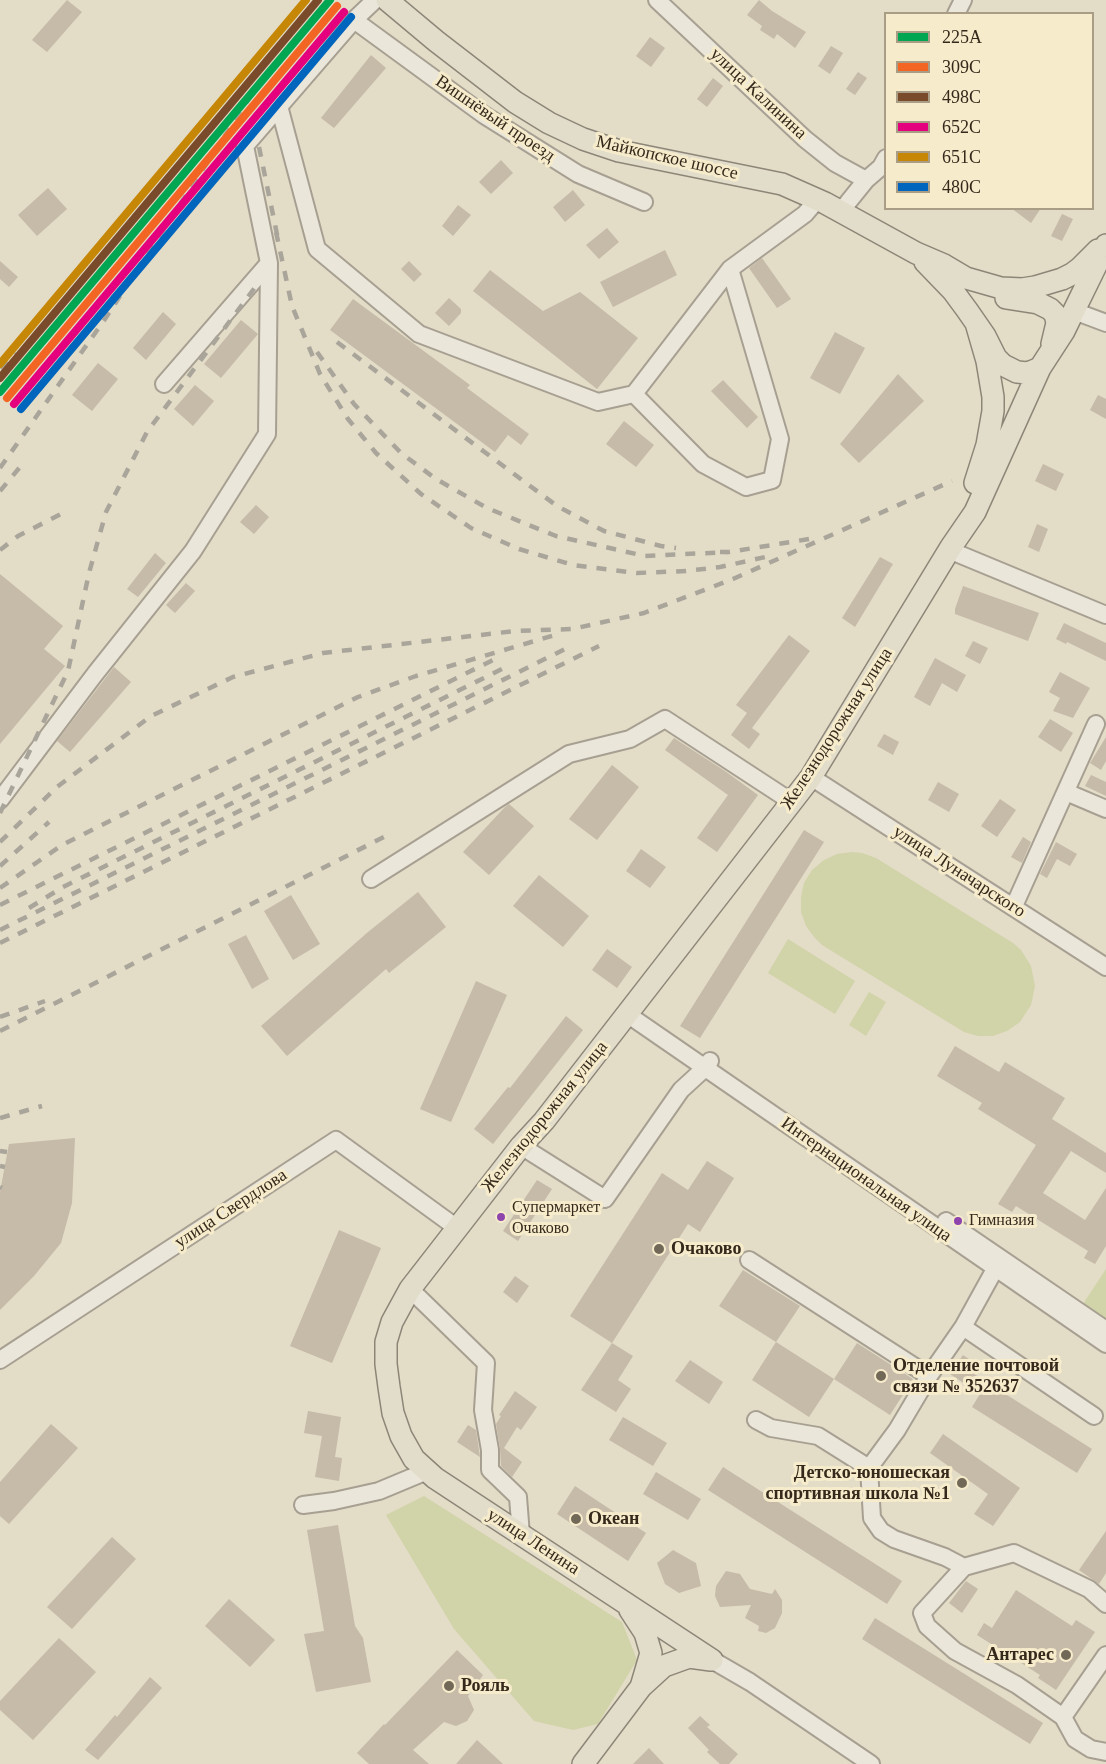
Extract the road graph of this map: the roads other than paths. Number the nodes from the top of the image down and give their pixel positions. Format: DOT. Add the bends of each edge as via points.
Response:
graph roads {
  1 [pos="375,0"];
  2 [pos="387,0"];
  3 [pos="657,0"];
  4 [pos="354,20"];
  5 [pos="279,106"];
  6 [pos="884,160"];
  7 [pos="866,180"];
  8 [pos="817,200"];
  9 [pos="644,202"];
  10 [pos="841,211"];
  11 [pos="1106,239"];
  12 [pos="1106,245"];
  13 [pos="916,254"];
  14 [pos="269,263"];
  15 [pos="730,269"];
  16 [pos="966,278"];
  17 [pos="1074,311"];
  18 [pos="976,323"];
  19 [pos="1106,323"];
  20 [pos="1044,360"];
  21 [pos="164,384"];
  22 [pos="634,394"];
  23 [pos="950,549"];
  24 [pos="1106,615"];
  25 [pos="1096,724"];
  26 [pos="811,777"];
  27 [pos="1066,792"];
  28 [pos="0,800"];
  29 [pos="792,802"];
  30 [pos="1106,809"];
  31 [pos="371,879"];
  32 [pos="1014,906"];
  33 [pos="1106,967"];
  34 [pos="630,1010"];
  35 [pos="708,1064"];
  36 [pos="521,1146"];
  37 [pos="458,1228"];
  38 [pos="749,1260"];
  39 [pos="995,1269"];
  40 [pos="410,1289"];
  41 [pos="963,1327"];
  42 [pos="1106,1330"];
  43 [pos="1106,1344"];
  44 [pos="0,1360"];
  45 [pos="929,1376"];
  46 [pos="1094,1416"];
  47 [pos="756,1419"];
  48 [pos="870,1468"];
  49 [pos="427,1471"];
  50 [pos="303,1505"];
  51 [pos="521,1535"];
  52 [pos="964,1567"];
  53 [pos="625,1602"];
  54 [pos="1106,1604"];
  55 [pos="1106,1655"];
  56 [pos="712,1660"];
  57 [pos="641,1687"];
  58 [pos="1063,1717"];
  59 [pos="1106,1752"];
  60 [pos="583,1764"];
  61 [pos="871,1764"];
  1 -- 4 [label="street"];
  2 -- 8 [label="main road, Майкопское шоссе" via="515,102 583,139 619,151 782,184"];
  3 -- 7 [label="street, улица Калинина" via="805,139 835,163"];
  4 -- 5 [label="street"];
  4 -- 9 [label="street, Вишнёвый проезд" via="483,115 578,174"];
  5 -- 14 [label="street" via="245,146"];
  5 -- 22 [label="street" via="317,249 419,334 598,402"];
  6 -- 7 [label="street"];
  7 -- 10 [label="street"];
  8 -- 10 [label="main road, Майкопское шоссе"];
  8 -- 15 [label="street" via="805,214"];
  10 -- 13 [label="main road"];
  11 -- 16 [label="main road" via="1080,268 1048,284 1010,289"];
  12 -- 17 [label="main road, Железнодорожная улица"];
  13 -- 16 [label="main road"];
  13 -- 18 [label="main road" via="953,291"];
  14 -- 21 [label="street"];
  14 -- 28 [label="street" via="267,434 193,551"];
  15 -- 22 [label="street"];
  15 -- 22 [label="street" via="780,439 771,480 746,487 703,464"];
  16 -- 20 [label="main road" via="995,296 1028,301 1055,314 1057,323"];
  17 -- 19 [label="street"];
  17 -- 20 [label="main road, Железнодорожная улица"];
  18 -- 20 [label="main road" via="996,358 1013,371 1023,373"];
  18 -- 23 [label="main road" via="991,379 993,411 978,476"];
  20 -- 23 [label="main road, Железнодорожная улица" via="975,512"];
  23 -- 24 [label="street"];
  23 -- 26 [label="main road, Железнодорожная улица"];
  25 -- 27 [label="street"];
  26 -- 29 [label="main road, Железнодорожная улица"];
  26 -- 32 [label="street, улица Луначарского"];
  27 -- 30 [label="street"];
  27 -- 32 [label="street"];
  29 -- 31 [label="street" via="665,719 630,739 569,754"];
  29 -- 34 [label="main road, Железнодорожная улица"];
  32 -- 33 [label="street, улица Луначарского"];
  34 -- 35 [label="street, Интернациональная улица"];
  34 -- 36 [label="main road, Железнодорожная улица"];
  35 -- 36 [label="street" via="681,1090 605,1199"];
  35 -- 39 [label="street, Интернациональная улица"];
  35 -- 42 [label="street, Интернациональная улица"];
  36 -- 37 [label="main road, Железнодорожная улица"];
  37 -- 40 [label="main road, улица Ленина"];
  37 -- 44 [label="street, улица Свердлова" via="336,1140"];
  38 -- 45 [label="street"];
  39 -- 41 [label="street"];
  39 -- 43 [label="street, Интернациональная улица"];
  40 -- 49 [label="main road, улица Ленина" via="392,1322 386,1342 386,1364 393,1413 401,1436 414,1459"];
  40 -- 51 [label="street" via="486,1364 483,1410 490,1470 518,1497"];
  41 -- 45 [label="street"];
  41 -- 46 [label="street"];
  45 -- 48 [label="street"];
  47 -- 48 [label="street" via="771,1428 818,1436"];
  48 -- 52 [label="street" via="872,1518 881,1531"];
  49 -- 50 [label="street" via="379,1491"];
  49 -- 51 [label="main road, улица Ленина"];
  51 -- 53 [label="main road, улица Ленина"];
  52 -- 54 [label="street" via="1014,1553 1089,1588"];
  52 -- 58 [label="street" via="922,1613 927,1626 955,1651 1017,1685"];
  53 -- 56 [label="main road, улица Ленина"];
  53 -- 57 [label="main road" via="645,1633 651,1653"];
  55 -- 58 [label="street"];
  56 -- 57 [label="main road" via="689,1657 664,1666"];
  56 -- 61 [label="street, улица Ленина"];
  57 -- 60 [label="main road"];
  58 -- 59 [label="street" via="1075,1739 1091,1749"];
}
